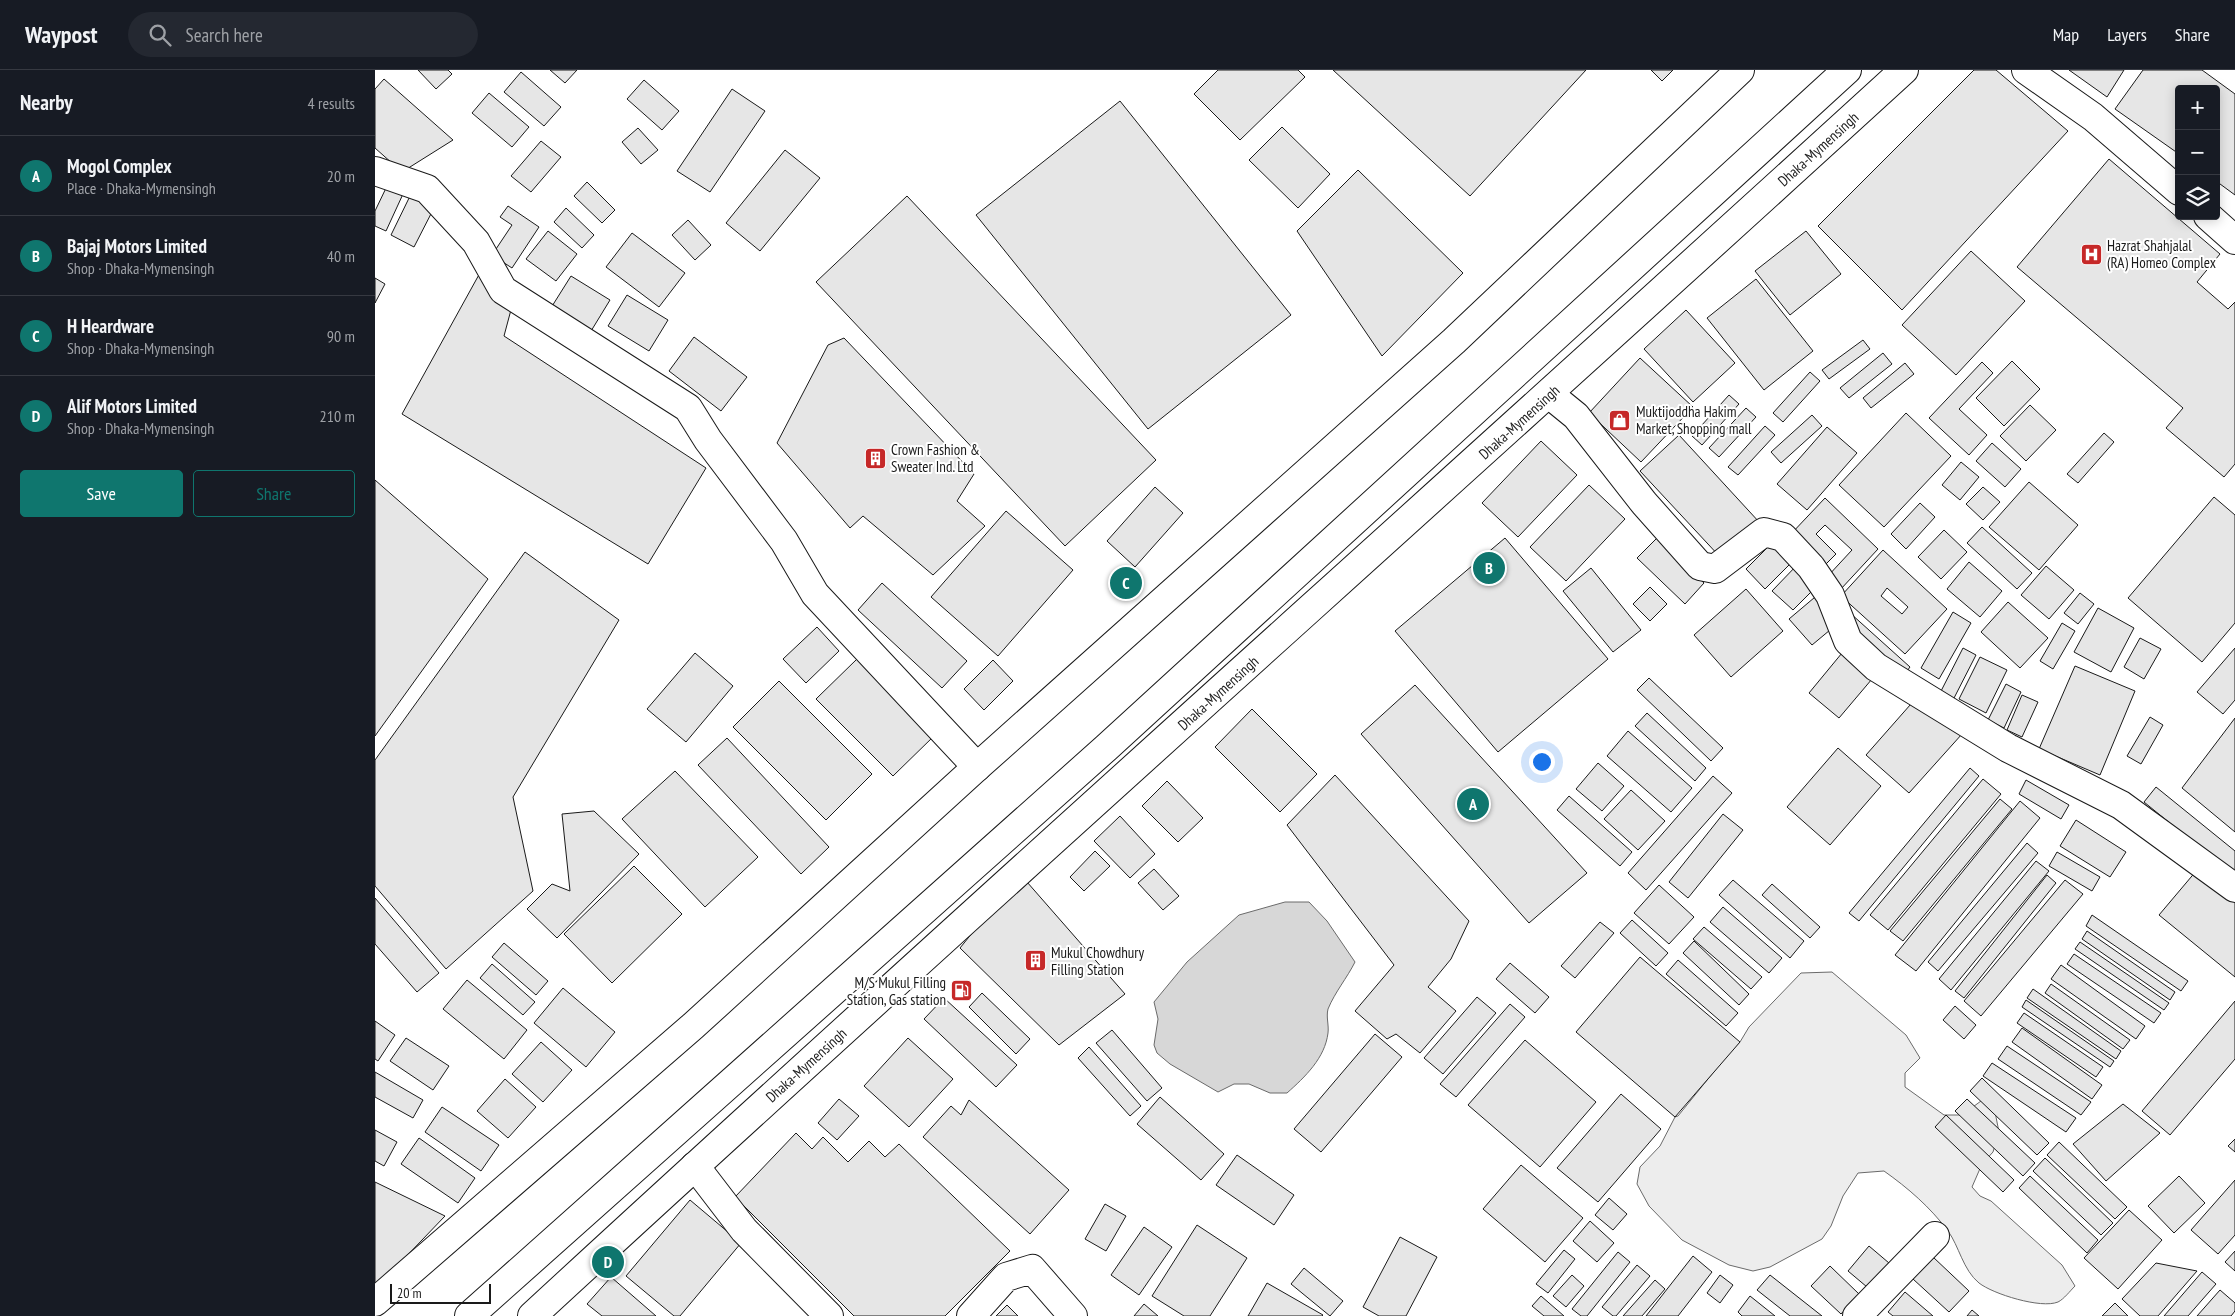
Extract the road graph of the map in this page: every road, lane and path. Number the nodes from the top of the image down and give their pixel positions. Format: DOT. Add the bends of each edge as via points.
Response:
graph roads {
  1 [pos="1740,70"];
  2 [pos="1847,70"];
  3 [pos="1904,70"];
  4 [pos="2026,70"];
  5 [pos="375,171"];
  6 [pos="2175,188"];
  7 [pos="2212,220"];
  8 [pos="2235,240"];
  9 [pos="1549,394"];
  10 [pos="977,767"];
  11 [pos="2235,888"];
  12 [pos="695,1166"];
  13 [pos="1935,1236"];
  14 [pos="375,1302"];
  15 [pos="469,1316"];
  16 [pos="532,1316"];
  17 [pos="829,1316"];
  18 [pos="971,1316"];
  19 [pos="1073,1316"];
  20 [pos="1857,1316"];
  1 -- 10 [label="main road" via="1454,341"];
  2 -- 15 [label="main road" via="1106,748"];
  3 -- 9 [label="main road, Dhaka-Mymensingh"];
  4 -- 6 [label="main road" via="2093,117"];
  5 -- 10 [label="main road" via="427,189 476,242 503,290 688,408 708,440 784,541 815,594"];
  7 -- 8 [label="main road"];
  9 -- 11 [label="main road" via="1577,416 1645,503 1700,566 1715,569 1764,532 1783,538 1811,567 1830,595 1848,641 1875,667 2007,748 2121,805"];
  9 -- 12 [label="main road, Dhaka-Mymensingh"];
  10 -- 14 [label="main road" via="693,1026"];
  12 -- 16 [label="main road, Dhaka-Mymensingh"];
  12 -- 17 [label="main road" via="744,1230"];
  13 -- 20 [label="main road"];
  18 -- 19 [label="main road" via="1007,1277 1032,1269"];
}
